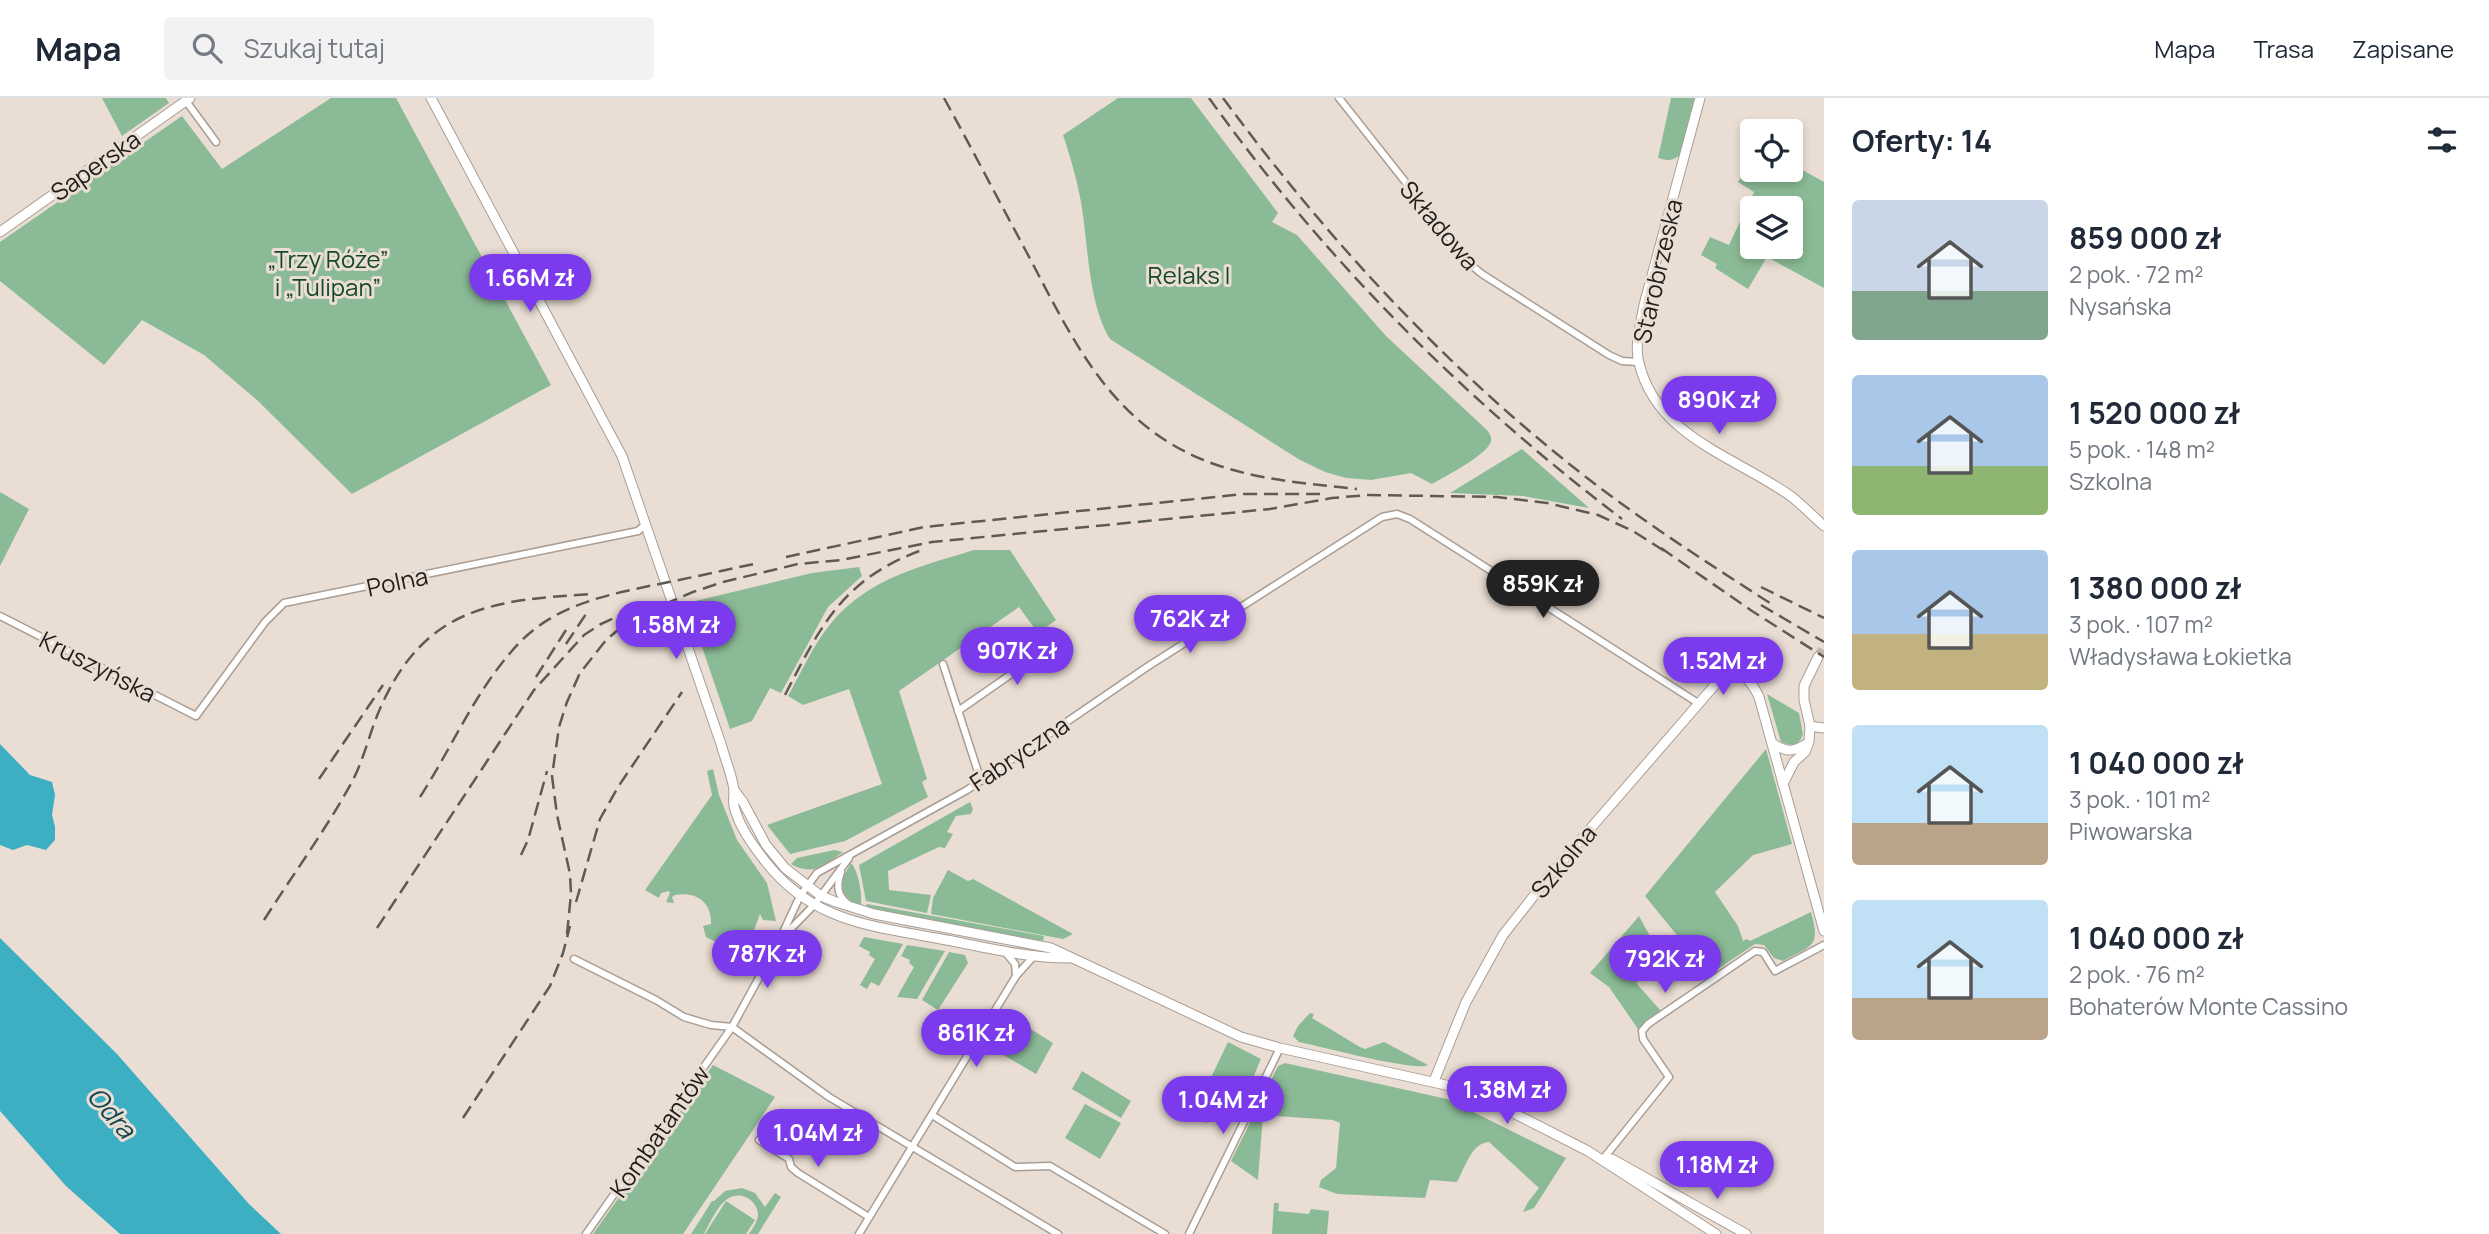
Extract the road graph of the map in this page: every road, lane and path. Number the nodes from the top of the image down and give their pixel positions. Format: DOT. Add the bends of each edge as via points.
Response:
graph roads {
  1 [pos="431,98"];
  2 [pos="1339,98"];
  3 [pos="1700,98"];
  4 [pos="188,99"];
  5 [pos="216,142"];
  6 [pos="0,232"];
  7 [pos="1638,362"];
  8 [pos="646,524"];
  9 [pos="1824,526"];
  10 [pos="0,616"];
  11 [pos="1059,639"];
  12 [pos="1818,657"];
  13 [pos="943,664"];
  14 [pos="1698,703"];
  15 [pos="958,711"];
  16 [pos="196,716"];
  17 [pos="1810,726"];
  18 [pos="1824,729"];
  19 [pos="1809,742"];
  20 [pos="1772,743"];
  21 [pos="1777,761"];
  22 [pos="1794,762"];
  23 [pos="981,781"];
  24 [pos="1783,784"];
  25 [pos="734,790"];
  26 [pos="850,856"];
  27 [pos="843,865"];
  28 [pos="806,886"];
  29 [pos="800,895"];
  30 [pos="821,895"];
  31 [pos="814,905"];
  32 [pos="853,909"];
  33 [pos="1824,931"];
  34 [pos="779,941"];
  35 [pos="1824,945"];
  36 [pos="1003,951"];
  37 [pos="1034,956"];
  38 [pos="1069,958"];
  39 [pos="574,959"];
  40 [pos="1016,976"];
  41 [pos="732,1027"];
  42 [pos="1280,1048"];
  43 [pos="1433,1081"];
  44 [pos="932,1115"];
  45 [pos="759,1140"];
  46 [pos="913,1147"];
  47 [pos="1603,1159"];
  48 [pos="869,1217"];
  49 [pos="586,1234"];
  50 [pos="859,1234"];
  51 [pos="1058,1234"];
  52 [pos="1165,1234"];
  53 [pos="1189,1234"];
  54 [pos="1716,1234"];
  55 [pos="1746,1234"];
  1 -- 8 [label="main road" via="613,438"];
  2 -- 7 [label="street, Składowa" via="1471,265 1609,355"];
  3 -- 7 [label="main road, Starobrzeska" via="1644,305"];
  4 -- 5 [label="street"];
  4 -- 6 [label="main road, Saperska"];
  7 -- 9 [label="main road, Starobrzeska" via="1659,406 1675,425 1791,497"];
  8 -- 16 [label="street, Polna" via="638,531 284,603"];
  8 -- 25 [label="main road"];
  10 -- 16 [label="street, Kruszyńska"];
  11 -- 15 [label="street"];
  12 -- 17 [label="main road" via="1804,686"];
  13 -- 15 [label="street"];
  14 -- 20 [label="main road, Szkolna" via="1733,669 1755,688"];
  14 -- 23 [label="street, Fabryczna" via="1398,514 1382,517 1296,570"];
  14 -- 43 [label="main road, Szkolna" via="1503,935 1462,1011"];
  15 -- 23 [label="street"];
  17 -- 18 [label="main road"];
  17 -- 19 [label="main road"];
  19 -- 20 [label="main road" via="1788,751"];
  19 -- 22 [label="main road"];
  20 -- 21 [label="main road"];
  21 -- 22 [label="main road"];
  21 -- 24 [label="main road"];
  22 -- 24 [label="main road"];
  23 -- 26 [label="street, Fabryczna"];
  24 -- 33 [label="main road"];
  25 -- 28 [label="main road" via="766,845"];
  25 -- 29 [label="main road" via="734,805 750,841"];
  26 -- 27 [label="street, Fabryczna"];
  26 -- 28 [label="street, Fabryczna" via="817,873"];
  27 -- 30 [label="street, Fabryczna"];
  27 -- 32 [label="street" via="838,891"];
  28 -- 29 [label="street, Fabryczna"];
  28 -- 30 [label="main road"];
  29 -- 31 [label="main road"];
  29 -- 34 [label="street, Fabryczna"];
  30 -- 31 [label="street, Fabryczna"];
  30 -- 32 [label="main road"];
  31 -- 34 [label="street, Fabryczna"];
  31 -- 36 [label="main road" via="858,923"];
  32 -- 38 [label="main road" via="1045,946"];
  34 -- 41 [label="street, Kombatantów"];
  35 -- 47 [label="street" via="1774,971 1763,952 1755,951 1648,1024 1643,1039 1669,1077"];
  36 -- 37 [label="main road"];
  36 -- 40 [label="street" via="1012,959"];
  37 -- 38 [label="main road"];
  37 -- 40 [label="street"];
  38 -- 42 [label="main road" via="1228,1031"];
  39 -- 41 [label="street" via="684,1017"];
  40 -- 44 [label="street"];
  41 -- 46 [label="street" via="829,1097"];
  41 -- 49 [label="street, Kombatantów"];
  42 -- 43 [label="main road"];
  42 -- 53 [label="street"];
  43 -- 47 [label="main road" via="1480,1096"];
  44 -- 46 [label="street"];
  44 -- 52 [label="street" via="1015,1167 1050,1166"];
  45 -- 48 [label="street" via="789,1159 798,1173"];
  46 -- 48 [label="street"];
  46 -- 51 [label="street"];
  47 -- 54 [label="main road"];
  47 -- 55 [label="main road" via="1612,1159"];
  48 -- 50 [label="street"];
}
